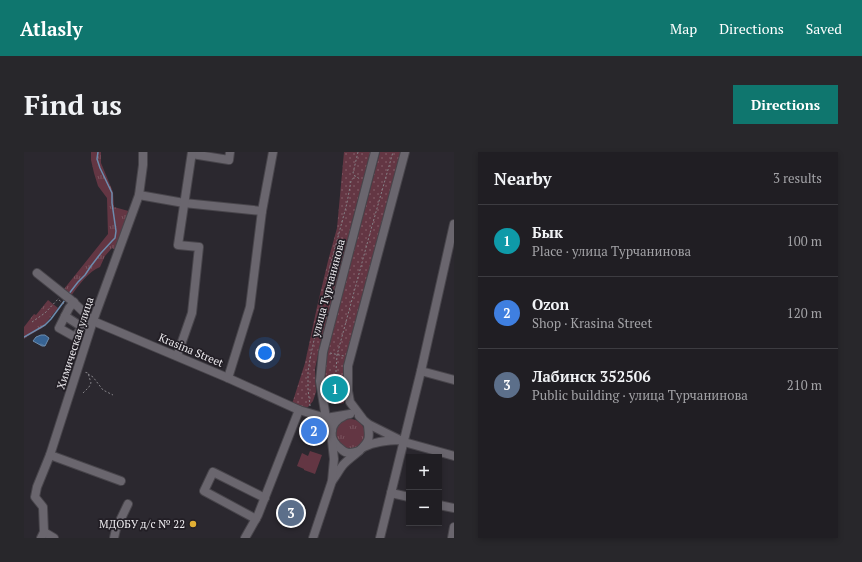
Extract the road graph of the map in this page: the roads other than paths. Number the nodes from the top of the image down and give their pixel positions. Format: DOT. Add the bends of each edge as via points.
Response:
graph roads {
  1 [pos="142,152"];
  2 [pos="230,152"];
  3 [pos="273,152"];
  4 [pos="375,152"];
  5 [pos="405,152"];
  6 [pos="192,153"];
  7 [pos="139,195"];
  8 [pos="184,203"];
  9 [pos="262,211"];
  10 [pos="454,224"];
  11 [pos="37,273"];
  12 [pos="71,303"];
  13 [pos="65,316"];
  14 [pos="93,321"];
  15 [pos="82,327"];
  16 [pos="177,356"];
  17 [pos="421,371"];
  18 [pos="228,378"];
  19 [pos="454,380"];
  20 [pos="299,410"];
  21 [pos="350,414"];
  22 [pos="326,418"];
  23 [pos="365,421"];
  24 [pos="332,433"];
  25 [pos="402,441"];
  26 [pos="362,449"];
  27 [pos="50,454"];
  28 [pos="454,456"];
  29 [pos="122,481"];
  30 [pos="332,481"];
  31 [pos="391,493"];
  32 [pos="406,496"];
  33 [pos="265,498"];
  34 [pos="128,504"];
  35 [pos="442,506"];
  36 [pos="454,508"];
  37 [pos="256,519"];
  38 [pos="454,527"];
  39 [pos="42,535"];
  40 [pos="54,538"];
  41 [pos="114,538"];
  42 [pos="245,538"];
  43 [pos="313,538"];
  44 [pos="380,538"];
  45 [pos="452,538"];
  1 -- 7 [label="street, Химическая улица"];
  2 -- 6 [label="street" via="229,160"];
  3 -- 9 [label="street"];
  4 -- 22 [label="street, улица Турчанинова" via="323,352 320,381"];
  5 -- 23 [label="street" via="348,366 350,402"];
  6 -- 8 [label="street"];
  7 -- 8 [label="street"];
  7 -- 14 [label="street, Химическая улица"];
  8 -- 9 [label="street"];
  8 -- 16 [label="street" via="178,244 199,247 192,313"];
  9 -- 18 [label="street" via="250,307"];
  10 -- 17 [label="street"];
  11 -- 12 [label="street, Krasina Street"];
  12 -- 13 [label="street"];
  12 -- 14 [label="street, Krasina Street"];
  13 -- 15 [label="street"];
  13 -- 15 [label="street" via="59,328 75,336"];
  14 -- 15 [label="street"];
  14 -- 16 [label="street, Krasina Street"];
  14 -- 27 [label="street, Химическая улица"];
  16 -- 18 [label="street, Krasina Street"];
  17 -- 19 [label="street"];
  17 -- 25 [label="street"];
  18 -- 20 [label="street, Krasina Street"];
  20 -- 22 [label="street, Krasina Street"];
  20 -- 33 [label="street"];
  21 -- 22 [label="street, Krasina Street"];
  21 -- 23 [label="street" via="357,415"];
  21 -- 24 [label="street" via="335,422"];
  22 -- 24 [label="street, улица Турчанинова"];
  23 -- 25 [label="street"];
  23 -- 26 [label="street" via="368,440"];
  24 -- 26 [label="street" via="337,447 343,451 350,453"];
  24 -- 30 [label="street, улица Турчанинова"];
  25 -- 26 [label="street" via="373,443"];
  25 -- 28 [label="street"];
  25 -- 31 [label="street"];
  26 -- 30 [label="street, улица Турчанинова" via="343,465"];
  27 -- 29 [label="street"];
  27 -- 39 [label="street, Химическая улица" via="35,497 43,507"];
  30 -- 43 [label="street, улица Турчанинова"];
  31 -- 32 [label="street"];
  31 -- 44 [label="street"];
  33 -- 37 [label="street"];
  33 -- 37 [label="street" via="213,472 204,491"];
  34 -- 41 [label="street"];
  35 -- 36 [label="street"];
  37 -- 42 [label="street"];
  38 -- 45 [label="street"];
  39 -- 40 [label="street"];
}
